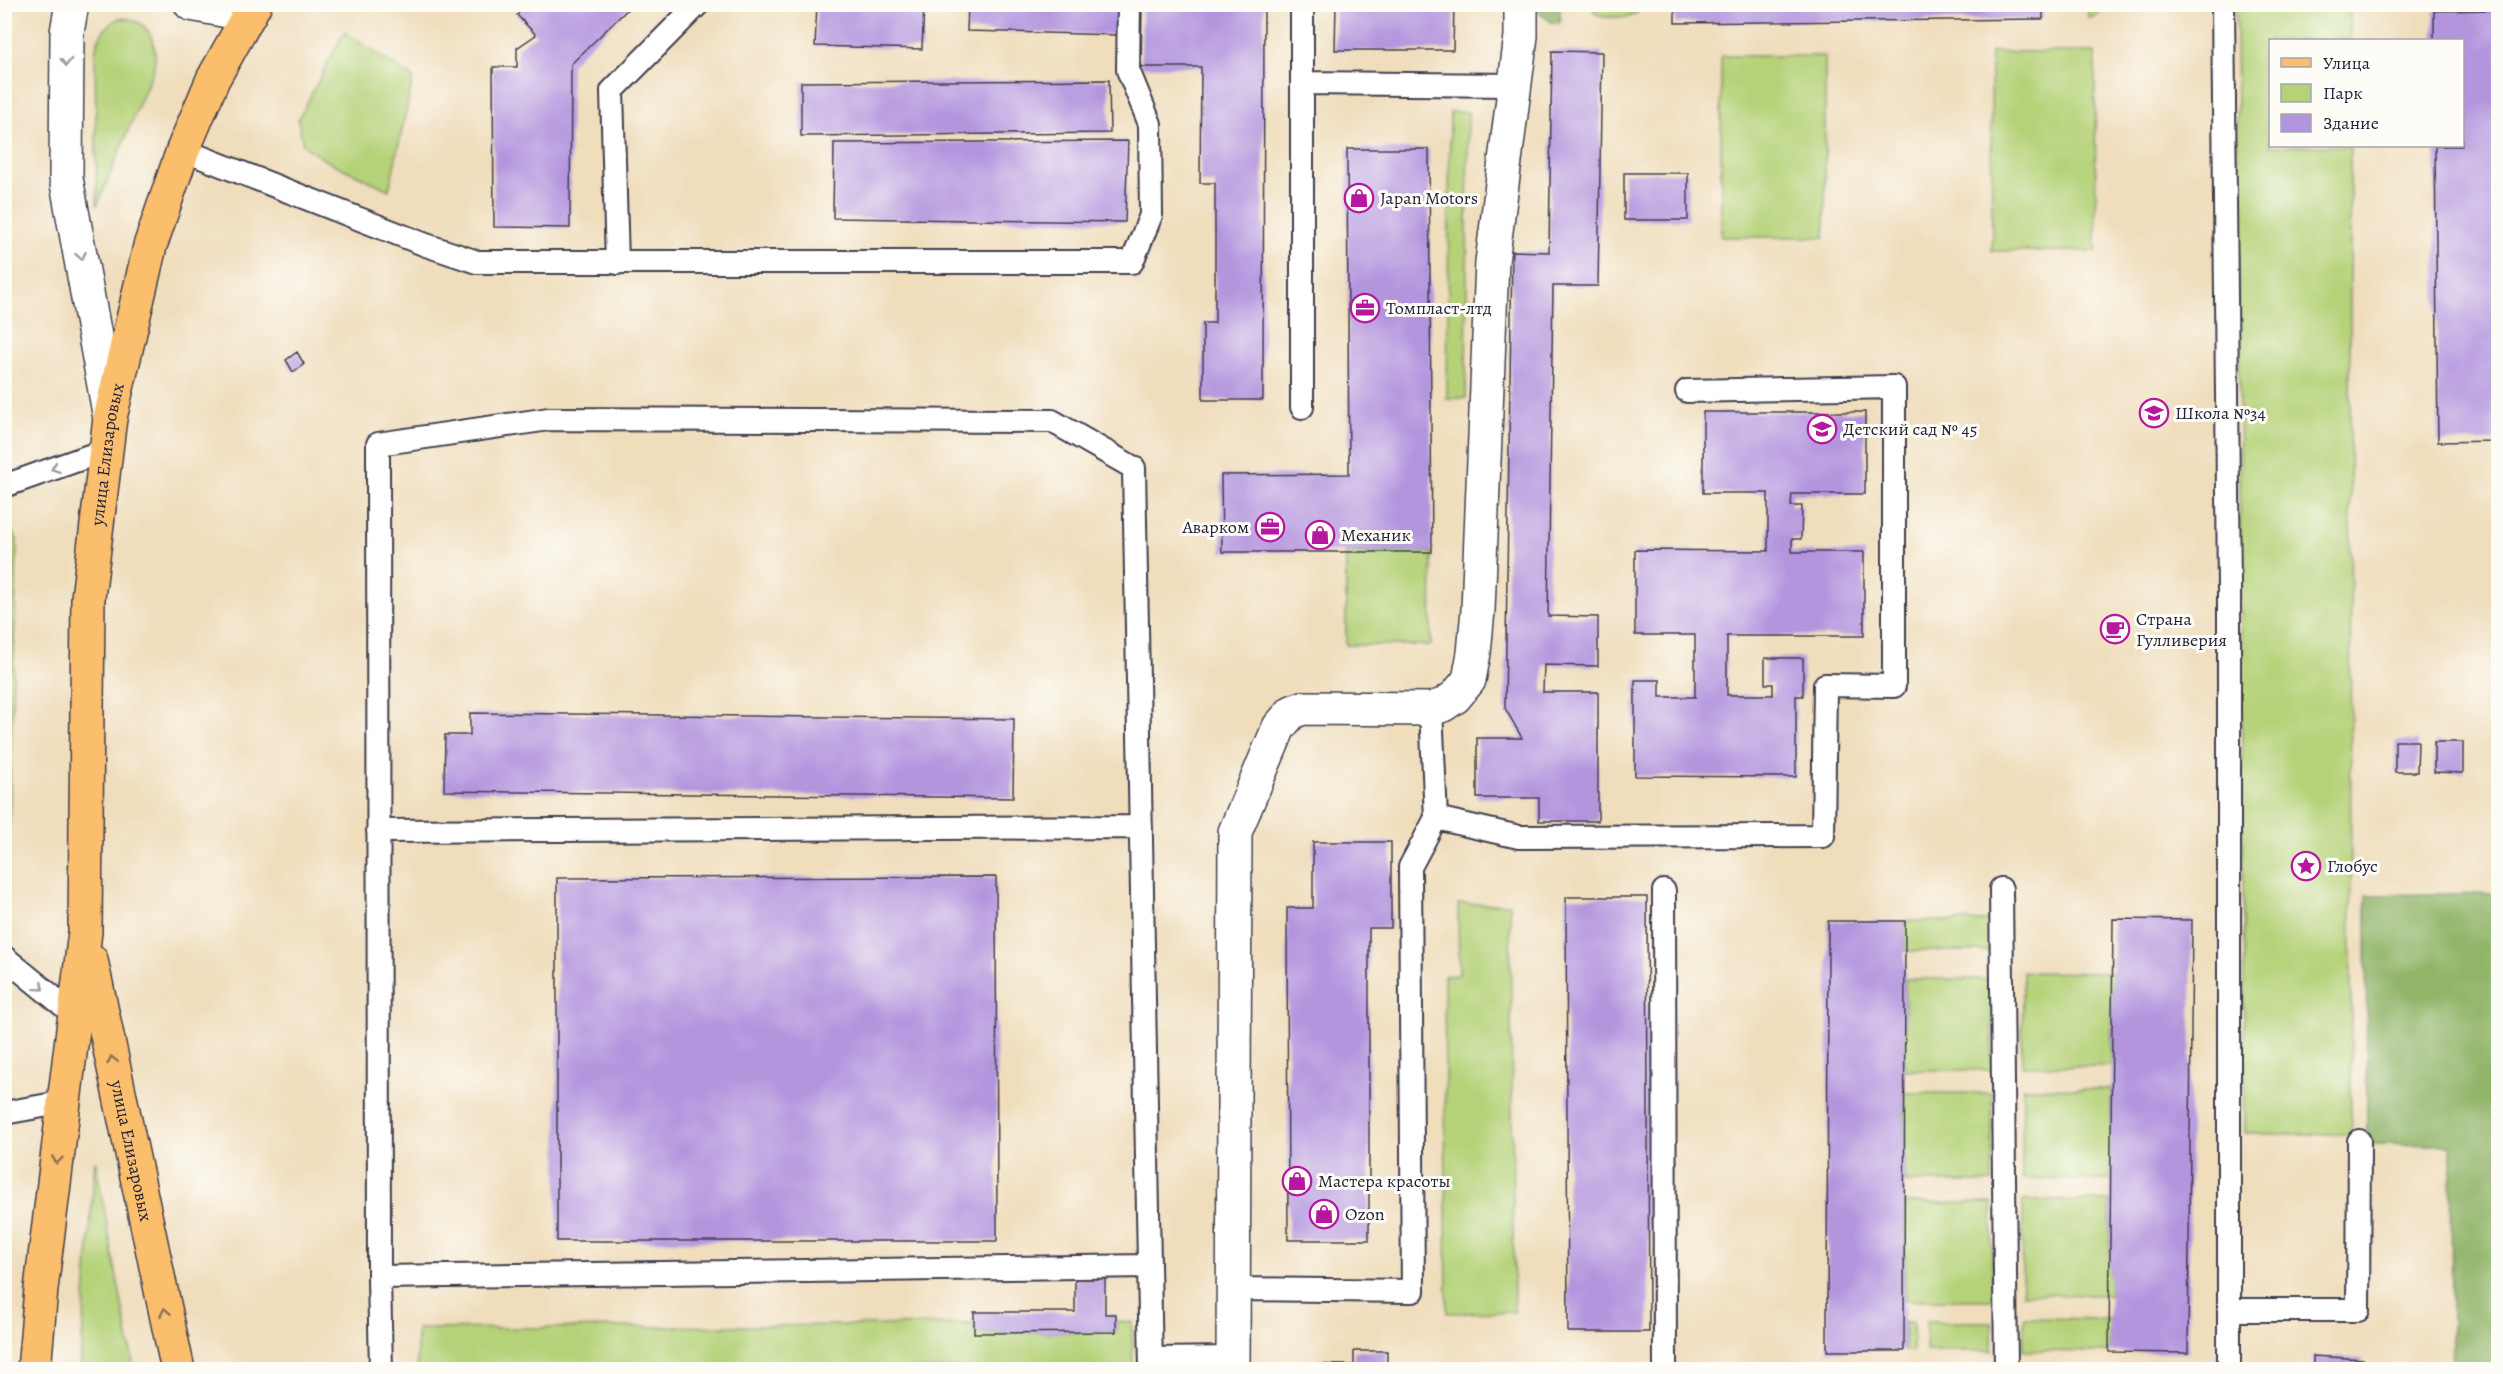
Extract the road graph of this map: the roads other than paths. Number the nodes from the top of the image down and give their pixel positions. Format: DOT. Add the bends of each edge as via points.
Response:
graph roads {
  1 [pos="72,4"];
  2 [pos="191,4"];
  3 [pos="698,4"];
  4 [pos="1129,4"];
  5 [pos="1302,4"];
  6 [pos="1521,4"];
  7 [pos="2223,4"];
  8 [pos="252,10"];
  9 [pos="1302,83"];
  10 [pos="1515,85"];
  11 [pos="183,150"];
  12 [pos="617,263"];
  13 [pos="1687,391"];
  14 [pos="1302,407"];
  15 [pos="108,434"];
  16 [pos="4,486"];
  17 [pos="1431,709"];
  18 [pos="1436,819"];
  19 [pos="1141,827"];
  20 [pos="378,831"];
  21 [pos="2001,889"];
  22 [pos="1664,891"];
  23 [pos="85,932"];
  24 [pos="4,957"];
  25 [pos="76,1016"];
  26 [pos="65,1102"];
  27 [pos="4,1113"];
  28 [pos="2359,1141"];
  29 [pos="1149,1266"];
  30 [pos="379,1277"];
  31 [pos="1233,1289"];
  32 [pos="2229,1310"];
  33 [pos="1151,1364"];
  34 [pos="1233,1364"];
  35 [pos="34,1370"];
  36 [pos="178,1370"];
  37 [pos="381,1370"];
  38 [pos="1665,1370"];
  39 [pos="2006,1370"];
  40 [pos="2229,1370"];
  1 -- 15 [label="street, one-way" via="66,32 66,178"];
  2 -- 8 [label="street"];
  3 -- 12 [label="lane" via="612,91"];
  4 -- 12 [label="lane" via="1128,70 1150,124 1151,215 1132,262"];
  5 -- 9 [label="lane"];
  6 -- 10 [label="street"];
  7 -- 32 [label="lane" via="2229,588"];
  8 -- 11 [label="main road, улица Елизаровых" via="213,79"];
  9 -- 10 [label="lane"];
  9 -- 14 [label="lane"];
  10 -- 17 [label="street" via="1492,262 1474,653 1469,680 1455,697"];
  11 -- 12 [label="lane" via="477,262"];
  11 -- 15 [label="main road, улица Елизаровых" via="150,246"];
  13 -- 18 [label="lane" via="1894,387 1894,686 1825,685 1824,836 1519,837"];
  15 -- 16 [label="lane, one-way"];
  15 -- 23 [label="main road, улица Елизаровых" via="88,598"];
  17 -- 18 [label="lane"];
  17 -- 31 [label="street" via="1303,708 1292,712 1279,727 1235,832"];
  18 -- 31 [label="lane" via="1410,867 1413,1291"];
  19 -- 20 [label="lane"];
  19 -- 20 [label="lane" via="1134,468 1052,421 549,418 378,444"];
  19 -- 29 [label="lane"];
  20 -- 30 [label="lane"];
  21 -- 39 [label="lane"];
  22 -- 38 [label="lane"];
  23 -- 25 [label="main road, улица Елизаровых"];
  36 -- 23 [label="main road, улица Елизаровых, one-way"];
  24 -- 25 [label="lane, one-way"];
  25 -- 26 [label="main road, улица Елизаровых"];
  26 -- 27 [label="lane"];
  26 -- 35 [label="main road, улица Елизаровых, one-way" via="40,1288"];
  28 -- 32 [label="lane" via="2358,1310"];
  29 -- 30 [label="lane"];
  29 -- 33 [label="lane"];
  30 -- 37 [label="lane"];
  31 -- 34 [label="street"];
  32 -- 40 [label="lane"];
  33 -- 34 [label="lane"];
}
